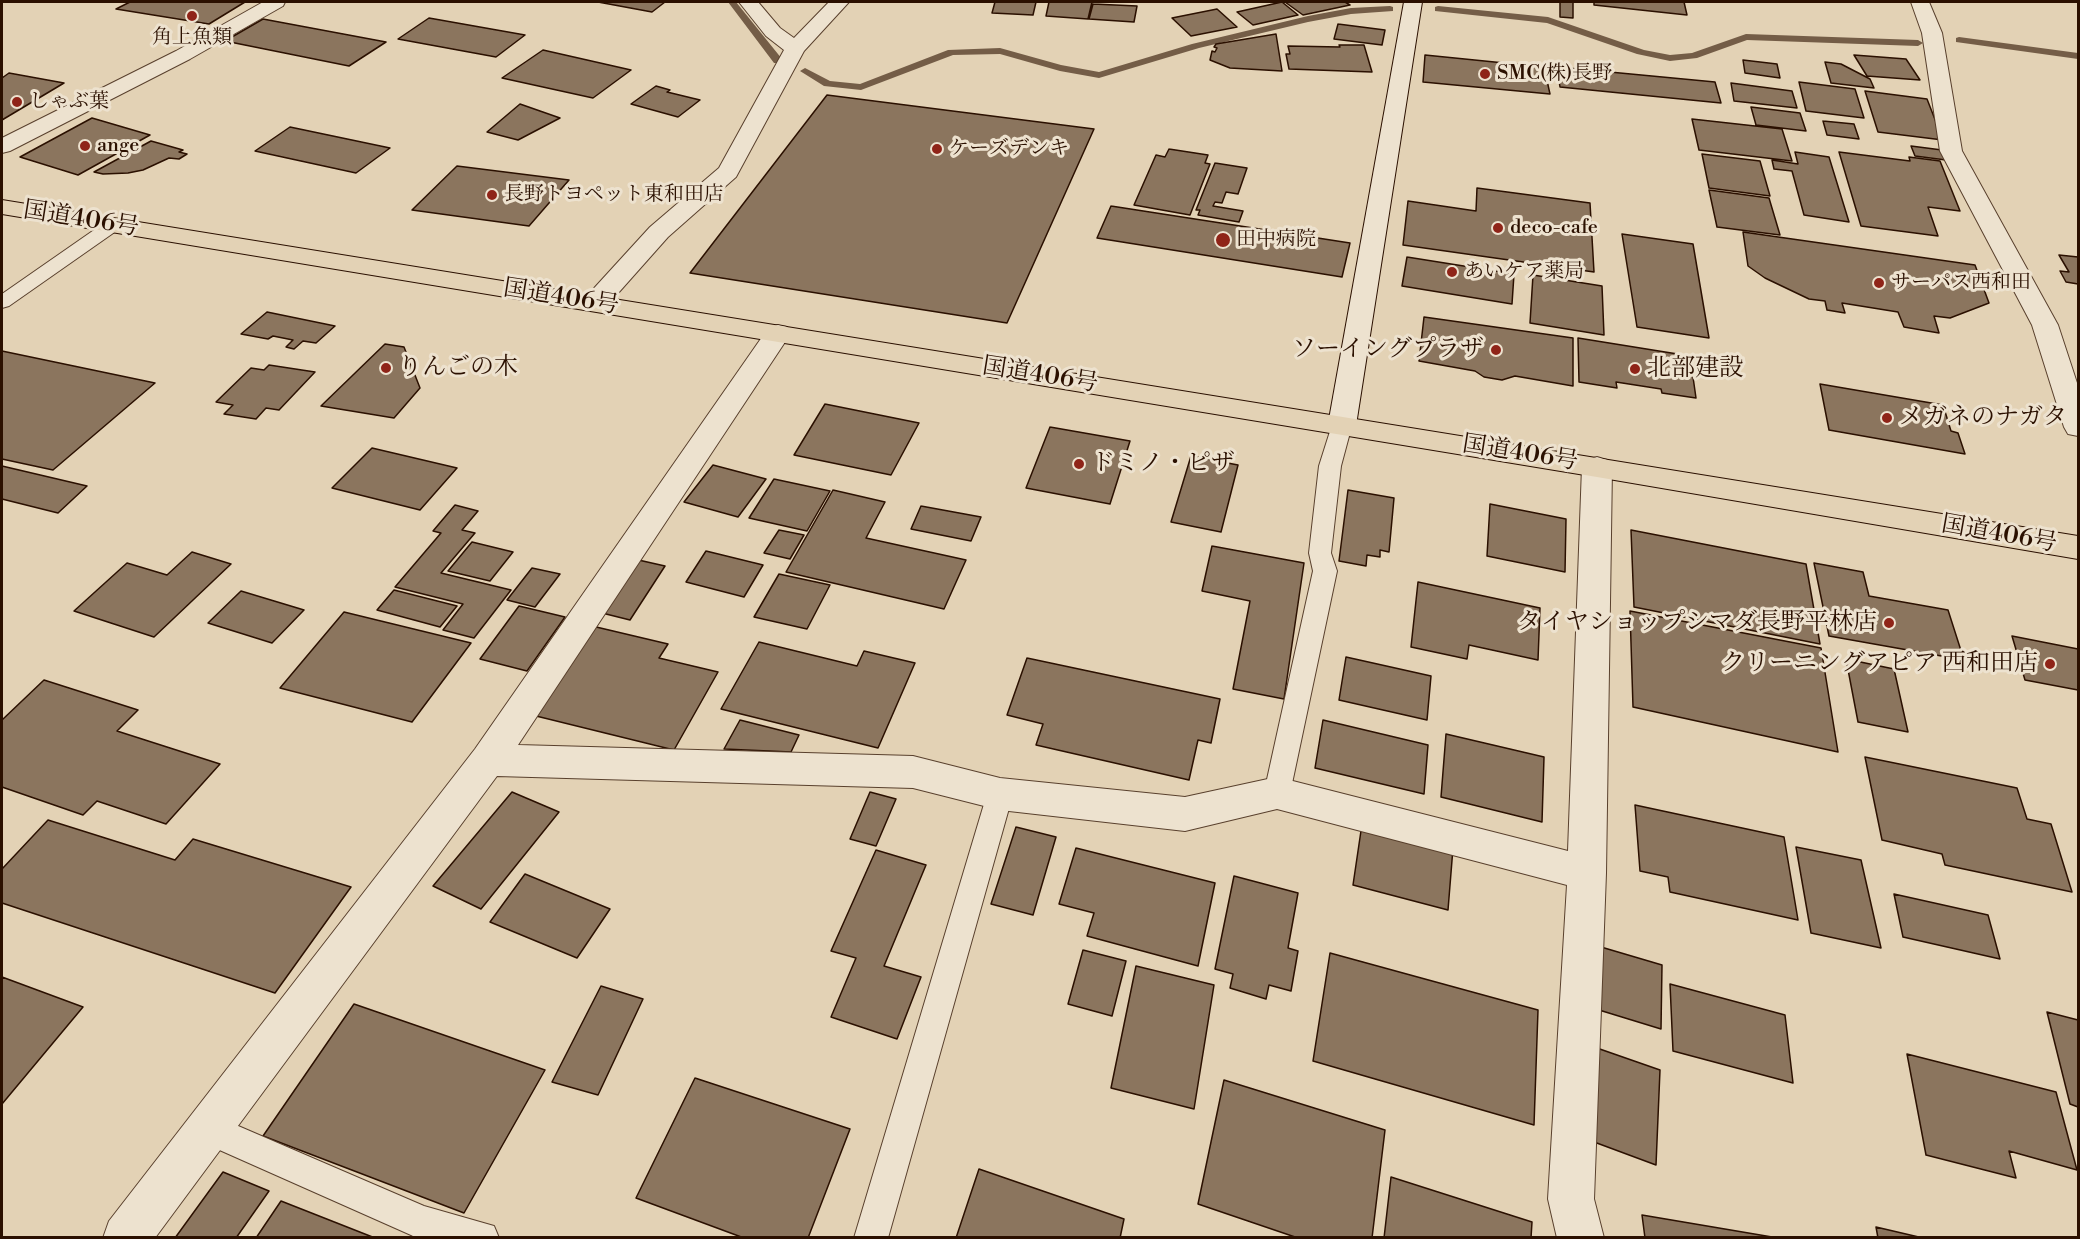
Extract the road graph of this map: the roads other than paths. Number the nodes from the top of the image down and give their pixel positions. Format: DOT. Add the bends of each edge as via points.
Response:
graph roads {
  1 [pos="276,2"];
  2 [pos="748,2"];
  3 [pos="840,2"];
  4 [pos="1413,2"];
  5 [pos="1920,2"];
  6 [pos="795,49"];
  7 [pos="2,146"];
  8 [pos="2,207"];
  9 [pos="114,225"];
  10 [pos="2,302"];
  11 [pos="595,303"];
  12 [pos="778,333"];
  13 [pos="1342,425"];
  14 [pos="2079,427"];
  15 [pos="1597,467"];
  16 [pos="2079,548"];
  17 [pos="488,760"];
  18 [pos="1277,793"];
  19 [pos="1000,794"];
  20 [pos="1587,873"];
  21 [pos="208,1129"];
  22 [pos="126,1238"];
  23 [pos="482,1238"];
  24 [pos="871,1238"];
  25 [pos="1581,1238"];
  1 -- 7 [label="street" via="183,55"];
  2 -- 6 [label="street" via="773,32"];
  3 -- 6 [label="street"];
  4 -- 13 [label="street"];
  5 -- 14 [label="street" via="1932,33 1951,151 2045,325"];
  6 -- 11 [label="street" via="728,172 659,232"];
  8 -- 9 [label="highway, 国道406号"];
  9 -- 10 [label="lane"];
  9 -- 11 [label="highway, 国道406号"];
  11 -- 12 [label="highway, 国道406号"];
  12 -- 13 [label="highway, 国道406号"];
  12 -- 17 [label="street"];
  13 -- 15 [label="highway, 国道406号"];
  13 -- 18 [label="lane" via="1330,465 1320,553 1325,571"];
  15 -- 16 [label="highway, 国道406号"];
  15 -- 20 [label="street"];
  17 -- 19 [label="street" via="914,772"];
  17 -- 21 [label="street"];
  18 -- 19 [label="street" via="1185,814"];
  18 -- 20 [label="street"];
  19 -- 24 [label="lane"];
  20 -- 25 [label="street" via="1571,1199"];
  21 -- 22 [label="street"];
  21 -- 23 [label="lane" via="423,1223"];
}
